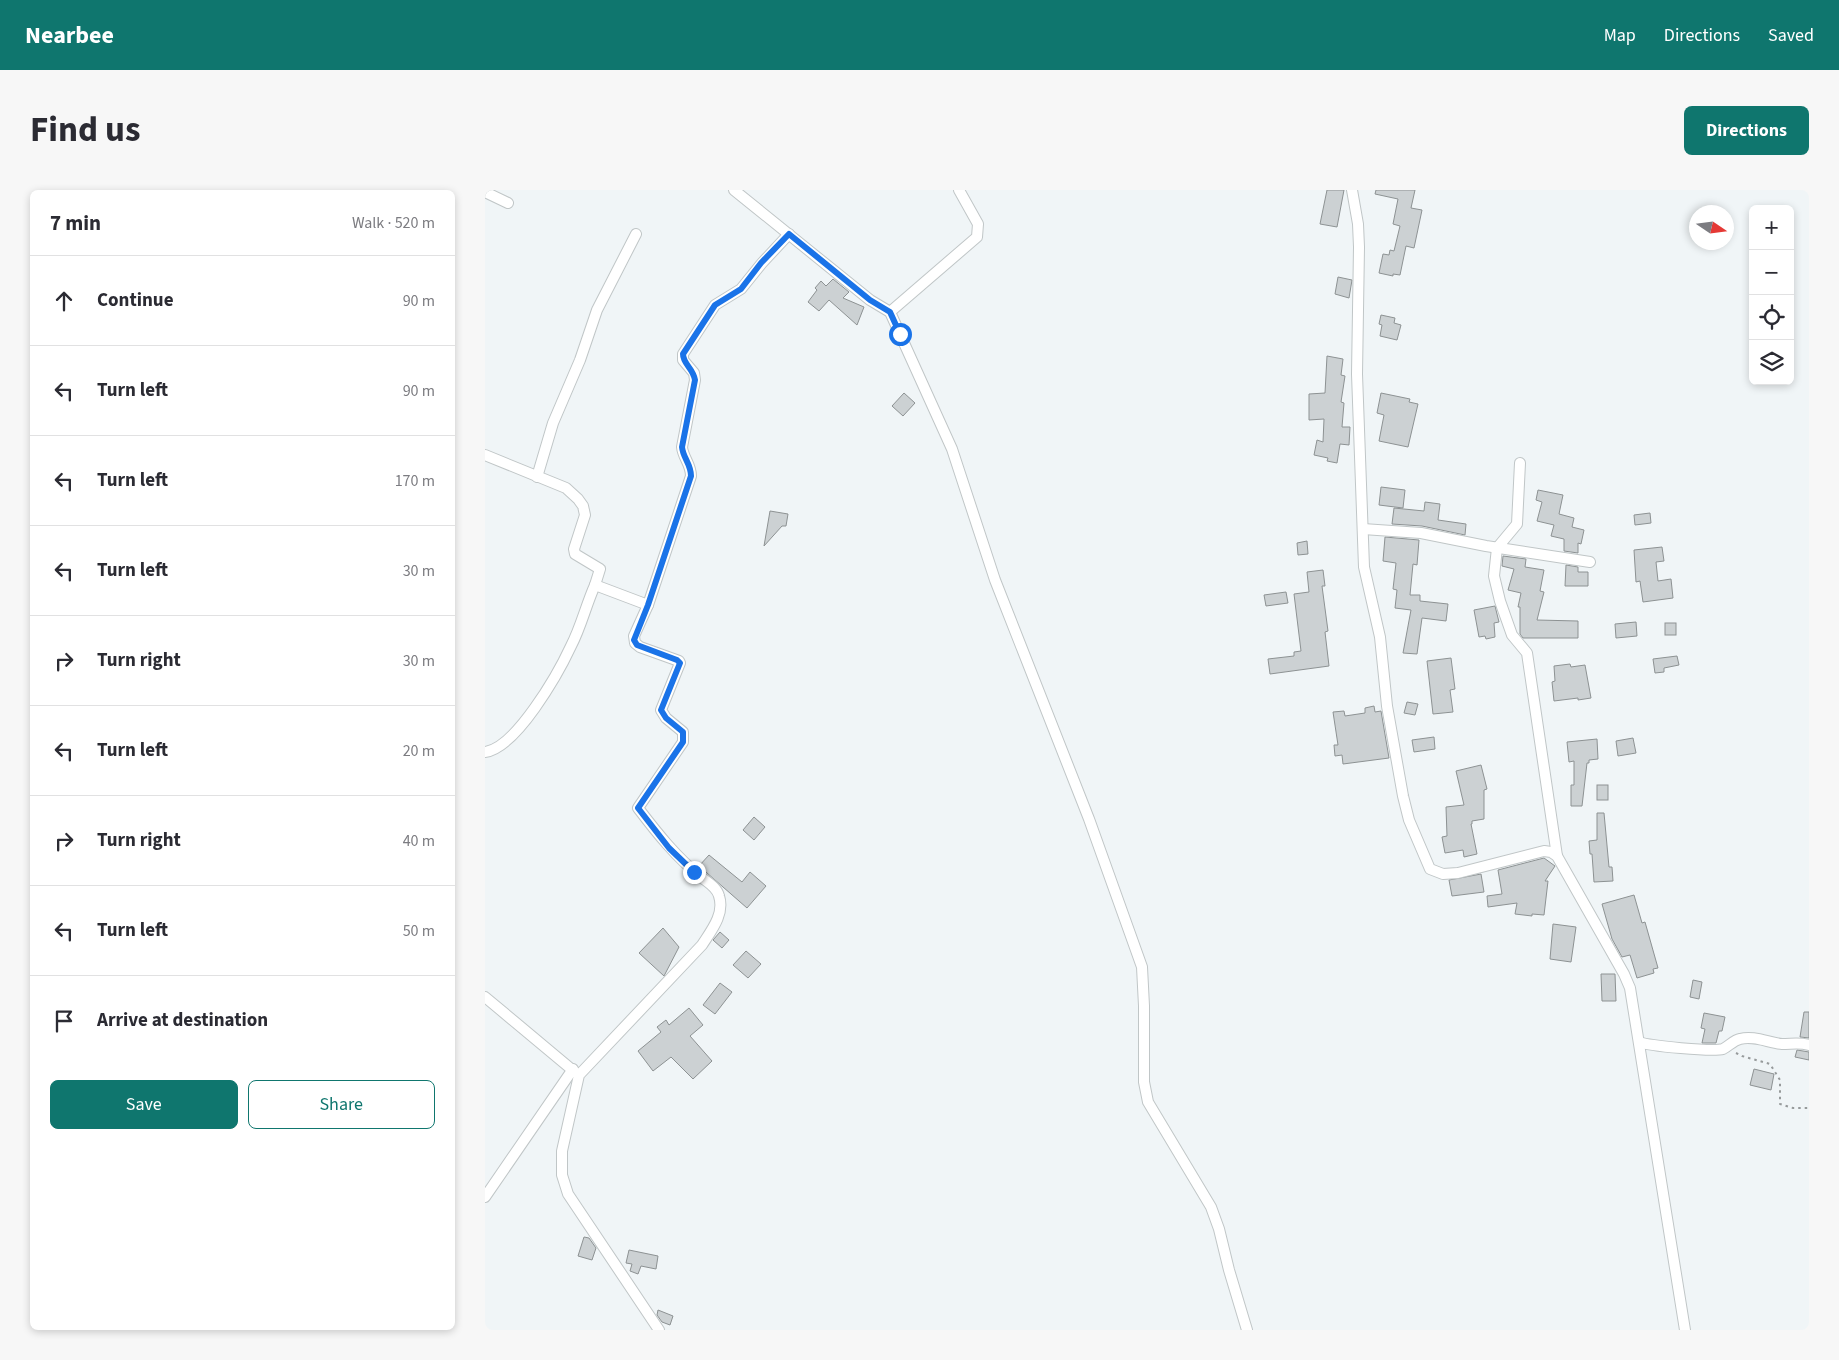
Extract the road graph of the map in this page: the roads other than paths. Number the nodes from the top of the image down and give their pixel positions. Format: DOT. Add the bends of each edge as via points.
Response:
graph roads {
  1 [pos="734,190"];
  2 [pos="959,190"];
  3 [pos="1352,190"];
  4 [pos="485,192"];
  5 [pos="508,204"];
  6 [pos="636,234"];
  7 [pos="789,234"];
  8 [pos="890,312"];
  9 [pos="485,455"];
  10 [pos="1520,463"];
  11 [pos="537,477"];
  12 [pos="1363,529"];
  13 [pos="1497,548"];
  14 [pos="1590,562"];
  15 [pos="595,585"];
  16 [pos="648,605"];
  17 [pos="485,752"];
  18 [pos="1557,856"];
  19 [pos="485,997"];
  20 [pos="1639,1042"];
  21 [pos="1809,1045"];
  22 [pos="576,1072"];
  23 [pos="485,1197"];
  24 [pos="659,1330"];
  25 [pos="1247,1330"];
  26 [pos="1685,1330"];
  1 -- 7 [label="street"];
  2 -- 8 [label="street" via="978,224 977,238"];
  3 -- 12 [label="street" via="1359,239 1357,374"];
  4 -- 5 [label="street"];
  6 -- 11 [label="street" via="597,310 553,424"];
  7 -- 8 [label="street" via="870,300"];
  7 -- 16 [label="street" via="741,289 715,305 683,354 683,360 695,380 682,447 691,476"];
  8 -- 25 [label="street" via="952,449 995,580 1089,819 1141,967 1145,1024 1144,1082 1148,1102 1211,1207"];
  9 -- 11 [label="street"];
  10 -- 13 [label="street" via="1517,524"];
  11 -- 15 [label="street" via="567,488 583,506 585,515 574,552 600,569"];
  12 -- 13 [label="street" via="1421,533"];
  12 -- 18 [label="street" via="1364,567 1380,637 1387,706 1403,796 1409,820 1430,869 1443,874 1458,873 1544,851"];
  13 -- 14 [label="street"];
  13 -- 18 [label="street" via="1494,576 1500,601 1513,636 1527,653"];
  15 -- 16 [label="street"];
  15 -- 17 [label="street" via="571,646 537,706 501,746"];
  16 -- 22 [label="street" via="634,636 635,643 679,661 680,666 661,710 684,737 638,808 669,848 719,894 721,906 716,924 702,945"];
  18 -- 20 [label="street" via="1627,981"];
  19 -- 22 [label="street"];
  20 -- 21 [label="street" via="1702,1050 1723,1049 1739,1039"];
  20 -- 26 [label="street"];
  22 -- 23 [label="street"];
  22 -- 24 [label="street" via="562,1151 562,1175 568,1194"];
}
